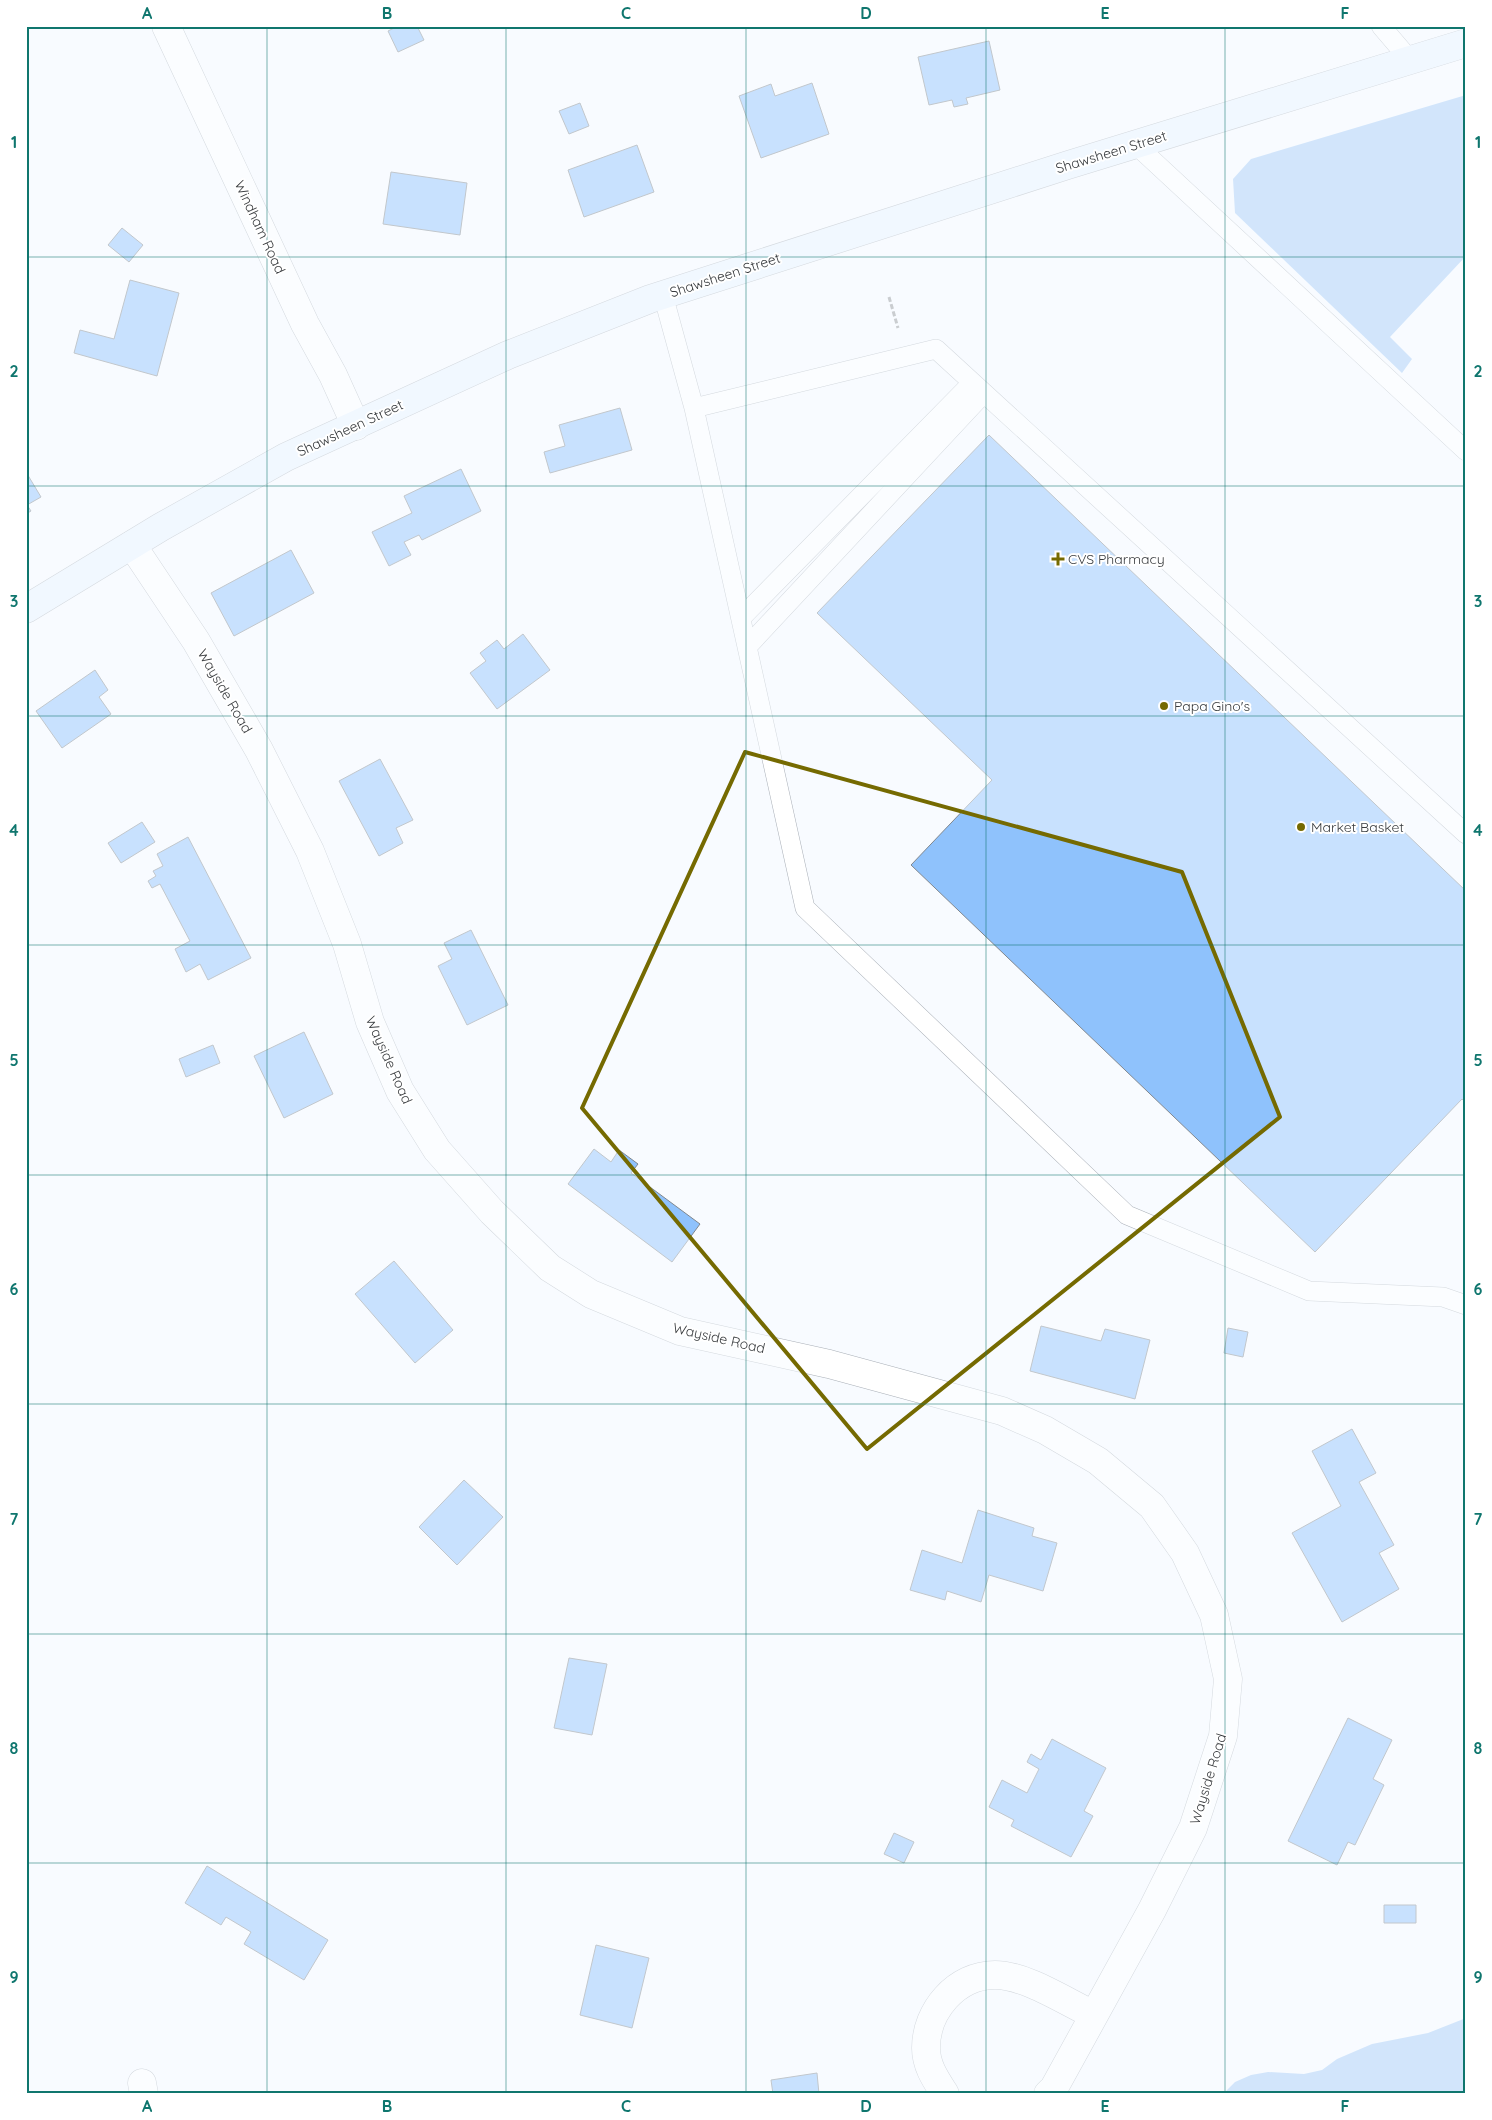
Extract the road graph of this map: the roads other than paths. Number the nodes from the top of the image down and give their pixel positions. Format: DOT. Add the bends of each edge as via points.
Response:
graph roads {
  1 [pos="166,26"];
  2 [pos="1381,26"];
  3 [pos="1466,43"];
  4 [pos="1410,60"];
  5 [pos="1135,144"];
  6 [pos="663,295"];
  7 [pos="978,388"];
  8 [pos="694,408"];
  9 [pos="356,426"];
  10 [pos="1466,451"];
  11 [pos="132,545"];
  12 [pos="26,609"];
  13 [pos="741,618"];
  14 [pos="747,647"];
  15 [pos="1466,834"];
  16 [pos="1466,1305"];
  17 [pos="1094,2015"];
  18 [pos="945,2094"];
  19 [pos="1048,2094"];
  1 -- 9 [label="street, Windham Road"];
  2 -- 4 [label="lane"];
  3 -- 4 [label="main road, Shawsheen Street"];
  4 -- 5 [label="main road, Shawsheen Street"];
  5 -- 6 [label="main road, Shawsheen Street"];
  5 -- 10 [label="lane"];
  6 -- 8 [label="lane"];
  6 -- 9 [label="main road, Shawsheen Street" via="508,355"];
  7 -- 8 [label="lane" via="936,349"];
  7 -- 13 [label="lane"];
  7 -- 14 [label="lane"];
  7 -- 15 [label="lane"];
  8 -- 13 [label="lane"];
  9 -- 11 [label="main road, Shawsheen Street" via="286,457"];
  11 -- 12 [label="main road, Shawsheen Street"];
  11 -- 17 [label="street, Wayside Road" via="201,650 259,750 310,851 347,944 370,1022 400,1091 437,1150 492,1212 550,1268 591,1294 680,1331 829,1364 1002,1411 1045,1430 1098,1461 1152,1506 1185,1553 1214,1615 1228,1679 1223,1736 1193,1828"];
  13 -- 14 [label="lane"];
  14 -- 16 [label="lane" via="805,908 1127,1215 1309,1291 1443,1298"];
  17 -- 18 [label="street" via="1014,1978 994,1975 973,1979 954,1990 938,2006 929,2026 926,2050 932,2074"];
  17 -- 19 [label="street, Wayside Road"];
}
